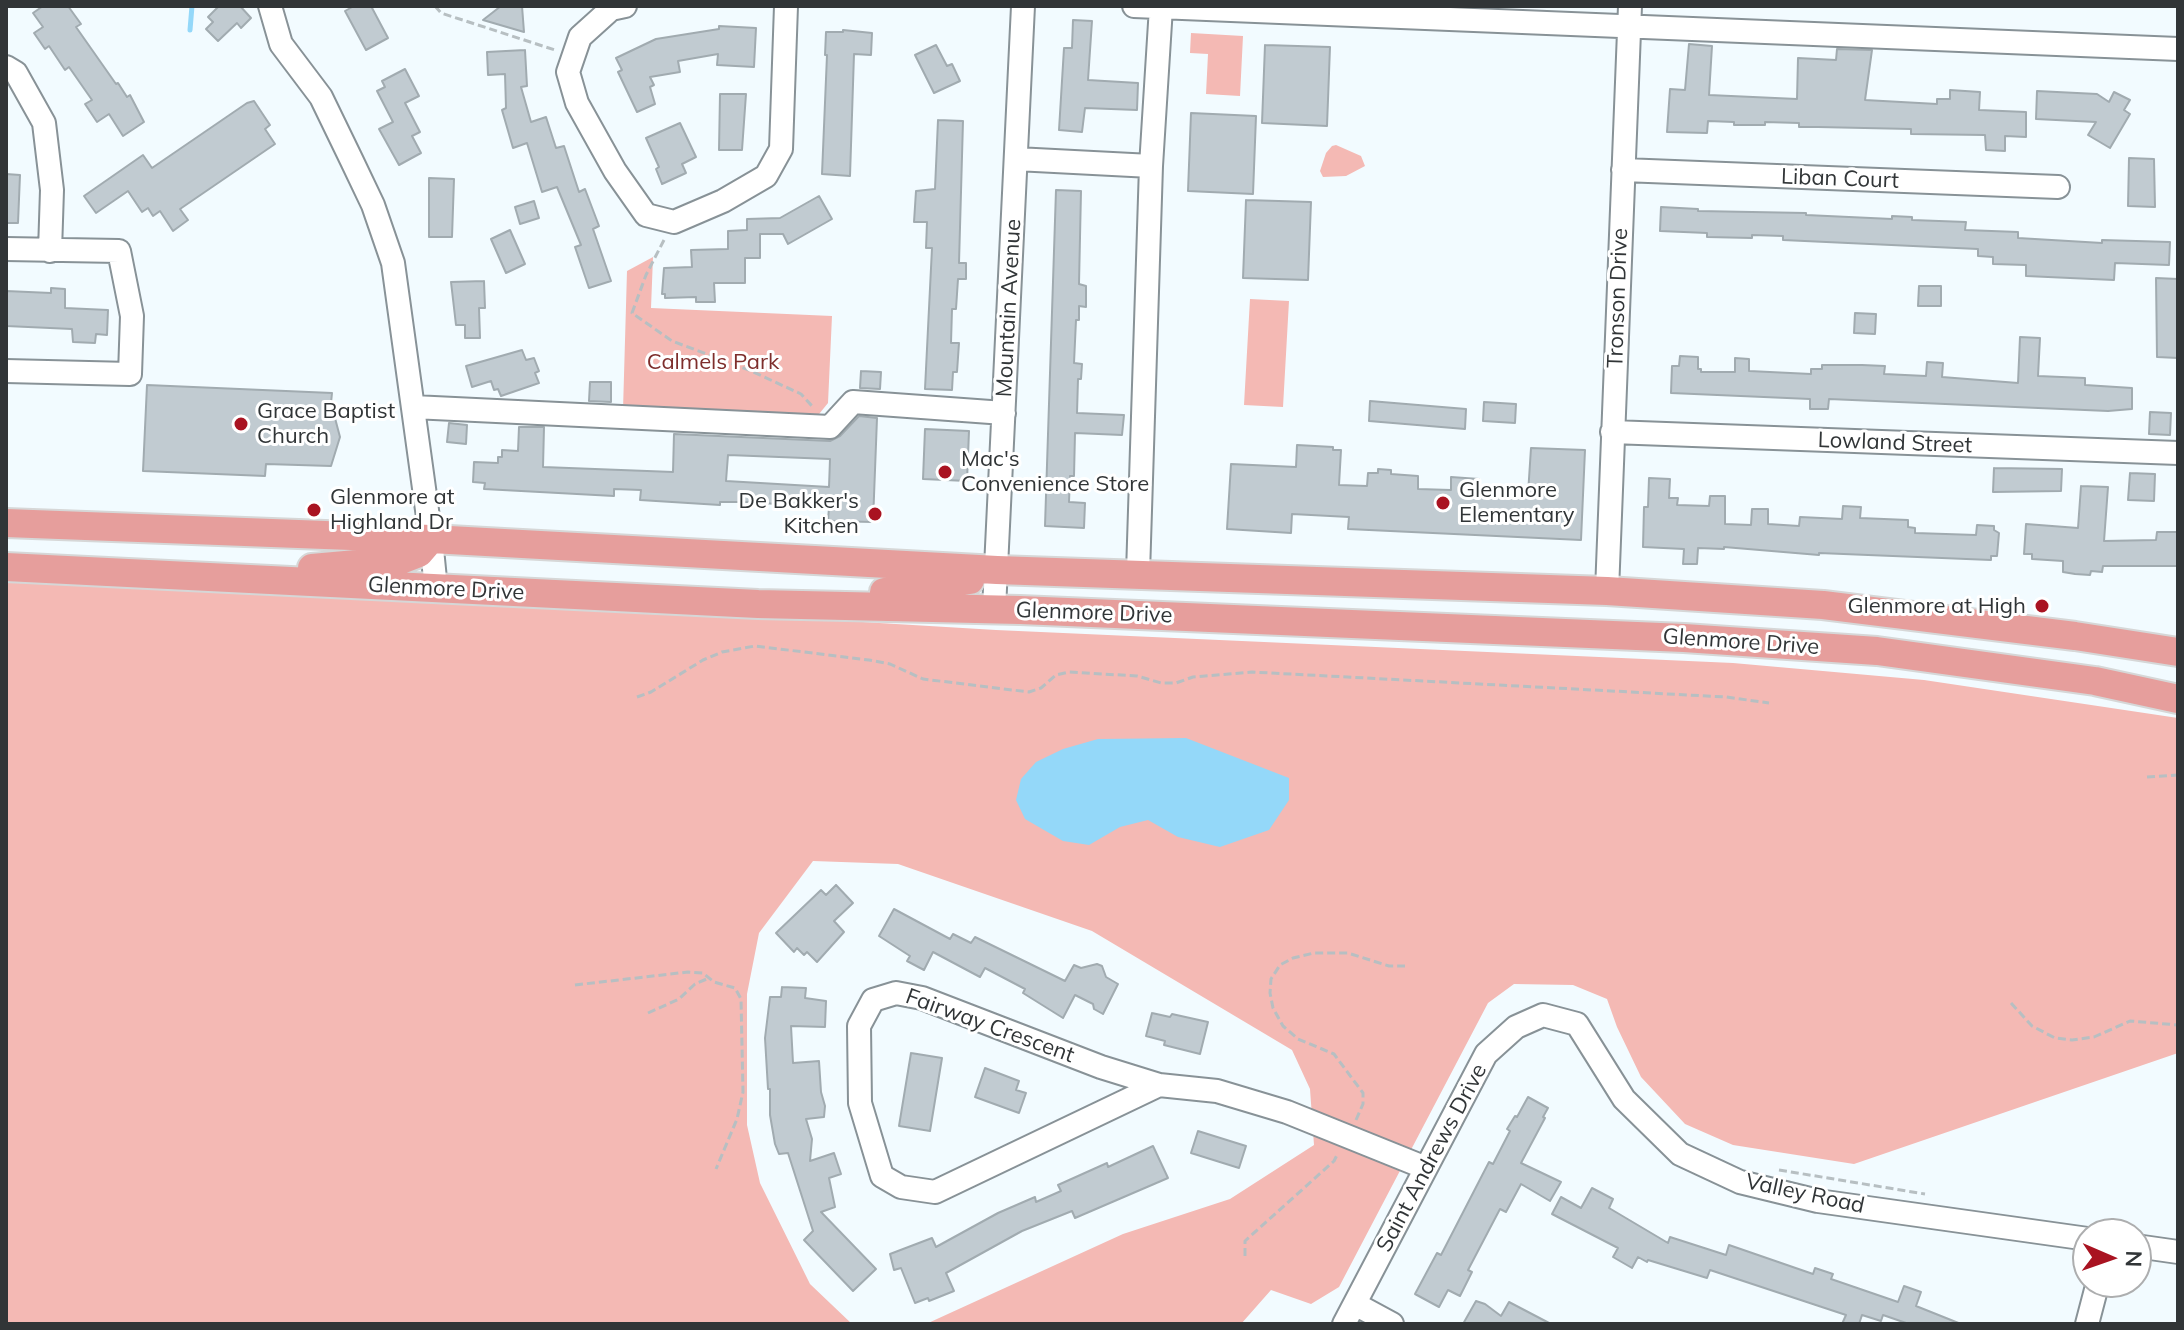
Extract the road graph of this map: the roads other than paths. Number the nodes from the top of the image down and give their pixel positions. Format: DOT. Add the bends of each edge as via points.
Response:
graph roads {
  1 [pos="270,6"];
  2 [pos="625,6"];
  3 [pos="786,6"];
  4 [pos="1023,6"];
  5 [pos="1134,6"];
  6 [pos="1161,7"];
  7 [pos="1630,16"];
  8 [pos="2178,49"];
  9 [pos="6,67"];
  10 [pos="1016,159"];
  11 [pos="1151,166"];
  12 [pos="1623,170"];
  13 [pos="2058,187"];
  14 [pos="6,249"];
  15 [pos="50,251"];
  16 [pos="6,371"];
  17 [pos="413,407"];
  18 [pos="1004,413"];
  19 [pos="1612,432"];
  20 [pos="2178,453"];
  21 [pos="6,523"];
  22 [pos="431,539"];
  23 [pos="6,567"];
  24 [pos="997,570"];
  25 [pos="1138,573"];
  26 [pos="213,576"];
  27 [pos="436,589"];
  28 [pos="1607,591"];
  29 [pos="758,604"];
  30 [pos="994,609"];
  31 [pos="2178,652"];
  32 [pos="2095,681"];
  33 [pos="2178,688"];
  34 [pos="2178,699"];
  35 [pos="1543,1015"];
  36 [pos="1159,1085"];
  37 [pos="1426,1168"];
  38 [pos="2072,1230"];
  39 [pos="2152,1244"];
  40 [pos="2178,1252"];
  41 [pos="2094,1298"];
  42 [pos="1350,1314"];
  43 [pos="1392,1324"];
  44 [pos="2087,1324"];
  1 -- 17 [label="street" via="281,44 321,97 373,205 393,263"];
  2 -- 3 [label="street" via="611,9 580,37 568,72 577,103 646,215 674,222 766,176 781,149"];
  4 -- 10 [label="street, Mountain Avenue"];
  5 -- 6 [label="street"];
  6 -- 7 [label="street"];
  6 -- 11 [label="street"];
  7 -- 8 [label="street"];
  7 -- 12 [label="street, Tronson Drive"];
  9 -- 15 [label="street" via="16,73 44,123 52,190"];
  10 -- 11 [label="street"];
  10 -- 18 [label="street, Mountain Avenue"];
  11 -- 25 [label="street"];
  12 -- 13 [label="street, Liban Court"];
  12 -- 19 [label="street, Tronson Drive"];
  14 -- 15 [label="street"];
  15 -- 16 [label="street" via="119,251 132,316 130,374"];
  17 -- 18 [label="street" via="830,427 853,402"];
  17 -- 22 [label="street"];
  18 -- 24 [label="street, Mountain Avenue"];
  19 -- 20 [label="street, Lowland Street"];
  19 -- 28 [label="street, Tronson Drive"];
  21 -- 22 [label="main road, Glenmore Drive"];
  22 -- 24 [label="main road, Glenmore Drive"];
  22 -- 26 [label="main road" via="419,553 401,560"];
  22 -- 27 [label="street"];
  23 -- 26 [label="main road, Glenmore Drive"];
  24 -- 25 [label="main road, Glenmore Drive"];
  24 -- 29 [label="main road" via="921,588"];
  24 -- 30 [label="street, Mountain Avenue"];
  25 -- 28 [label="main road, Glenmore Drive"];
  26 -- 27 [label="main road, Glenmore Drive"];
  27 -- 29 [label="main road, Glenmore Drive"];
  28 -- 31 [label="main road, Glenmore Drive" via="1823,605"];
  29 -- 30 [label="main road, Glenmore Drive"];
  30 -- 32 [label="main road, Glenmore Drive" via="1684,638 1877,651"];
  32 -- 33 [label="main road"];
  32 -- 34 [label="main road, Glenmore Drive"];
  35 -- 37 [label="street, Saint Andrews Drive" via="1516,1027 1486,1054"];
  35 -- 38 [label="street, Valley Road" via="1577,1024 1624,1099 1680,1154 1740,1182 1818,1201"];
  36 -- 36 [label="street, Fairway Crescent" via="922,998 896,993 873,1000 859,1026 860,1103 882,1176 901,1187 935,1192"];
  36 -- 37 [label="street, Fairway Crescent" via="1217,1091 1287,1112"];
  37 -- 42 [label="street, Saint Andrews Drive"];
  39 -- 40 [label="street"];
  41 -- 44 [label="street"];
  42 -- 43 [label="street"];
}
